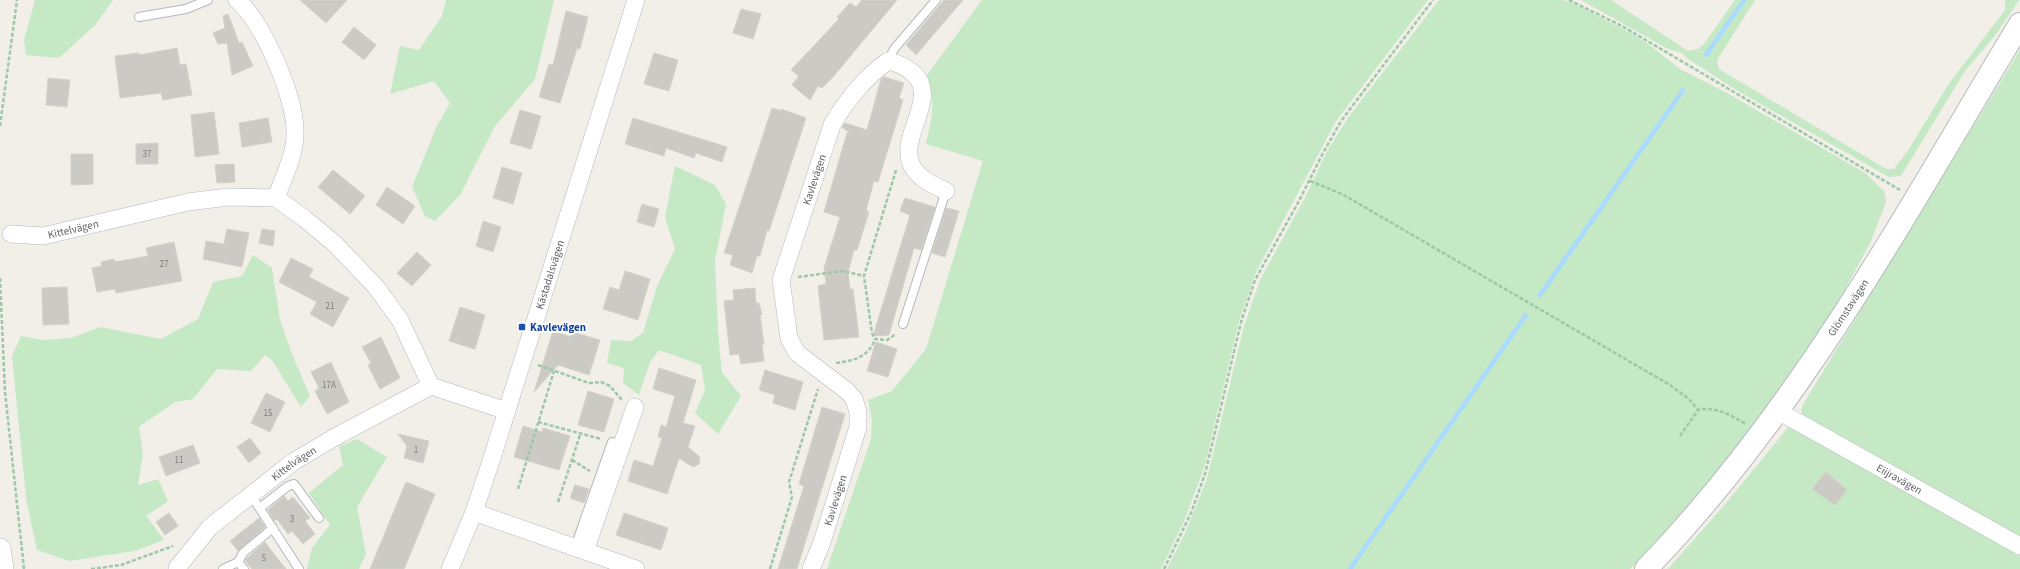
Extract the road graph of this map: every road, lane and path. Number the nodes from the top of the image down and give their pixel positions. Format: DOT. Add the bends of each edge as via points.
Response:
graph roads {
  1 [pos="17,0"];
  2 [pos="208,0"];
  3 [pos="237,0"];
  4 [pos="636,0"];
  5 [pos="936,0"];
  6 [pos="1433,0"];
  7 [pos="1569,0"];
  8 [pos="139,17"];
  9 [pos="2020,24"];
  10 [pos="888,61"];
  11 [pos="0,126"];
  12 [pos="909,158"];
  13 [pos="1310,181"];
  14 [pos="946,191"];
  15 [pos="276,198"];
  16 [pos="1915,198"];
  17 [pos="11,234"];
  18 [pos="864,276"];
  19 [pos="0,278"];
  20 [pos="782,280"];
  21 [pos="903,324"];
  22 [pos="875,339"];
  23 [pos="532,363"];
  24 [pos="554,371"];
  25 [pos="823,372"];
  26 [pos="431,386"];
  27 [pos="628,406"];
  28 [pos="1698,410"];
  29 [pos="507,411"];
  30 [pos="1778,411"];
  31 [pos="538,422"];
  32 [pos="1763,433"];
  33 [pos="580,435"];
  34 [pos="1680,436"];
  35 [pos="612,442"];
  36 [pos="572,460"];
  37 [pos="601,476"];
  38 [pos="518,488"];
  39 [pos="255,502"];
  40 [pos="558,502"];
  41 [pos="474,512"];
  42 [pos="319,518"];
  43 [pos="273,528"];
  44 [pos="2020,546"];
  45 [pos="0,549"];
  46 [pos="580,549"];
  47 [pos="238,562"];
  48 [pos="181,564"];
  49 [pos="3,569"];
  50 [pos="24,569"];
  51 [pos="91,569"];
  52 [pos="224,569"];
  53 [pos="244,569"];
  54 [pos="299,569"];
  55 [pos="450,569"];
  56 [pos="636,569"];
  57 [pos="770,569"];
  58 [pos="811,569"];
  59 [pos="1164,569"];
  60 [pos="1646,569"];
  1 -- 11 [label="path"];
  2 -- 8 [label="lane" via="186,9"];
  3 -- 15 [label="street" via="246,7 258,25 293,109 296,132 291,157"];
  4 -- 29 [label="street, Kästadalsvägen"];
  5 -- 10 [label="lane" via="894,49"];
  6 -- 13 [label="path" via="1341,121"];
  7 -- 16 [label="path" via="1622,26"];
  9 -- 16 [label="main road, Glömstavägen"];
  10 -- 12 [label="street" via="899,63 917,76 922,91 923,97 910,141"];
  10 -- 20 [label="street, Kavlevägen" via="871,75 839,112 832,125"];
  12 -- 14 [label="street" via="912,167 922,179"];
  12 -- 18 [label="path" via="897,167"];
  13 -- 28 [label="path" via="1342,194 1670,385 1689,399"];
  13 -- 59 [label="path" via="1255,280 1241,322 1205,474 1191,513"];
  14 -- 21 [label="lane"];
  15 -- 17 [label="street, Kittelvägen" via="228,197 188,202 43,236"];
  15 -- 26 [label="street" via="335,244 376,287 400,320"];
  16 -- 30 [label="main road, Glömstavägen" via="1819,354"];
  18 -- 20 [label="path" via="843,271"];
  18 -- 22 [label="path"];
  19 -- 50 [label="path" via="5,392"];
  20 -- 25 [label="street, Kavlevägen" via="789,338 797,353"];
  21 -- 22 [label="path" via="895,335 887,340"];
  22 -- 25 [label="path" via="873,347 867,353 853,361 825,365"];
  23 -- 24 [label="path"];
  24 -- 27 [label="path" via="589,383 601,382 610,386"];
  24 -- 31 [label="path"];
  25 -- 57 [label="path" via="789,482 792,497"];
  25 -- 58 [label="street, Kavlevägen" via="854,399 858,412 858,427"];
  26 -- 29 [label="street"];
  26 -- 39 [label="street, Kittelvägen" via="292,462"];
  27 -- 46 [label="street"];
  28 -- 32 [label="path" via="1707,408 1722,411"];
  28 -- 34 [label="path"];
  29 -- 41 [label="street, Kästadalsvägen"];
  30 -- 32 [label="main road, Glömstavägen"];
  30 -- 44 [label="street, Eiijravägen"];
  31 -- 33 [label="path"];
  31 -- 38 [label="path"];
  32 -- 60 [label="main road, Glömstavägen" via="1712,496"];
  33 -- 35 [label="path"];
  33 -- 36 [label="path"];
  35 -- 37 [label="lane"];
  36 -- 37 [label="path"];
  36 -- 40 [label="path"];
  37 -- 46 [label="lane"];
  39 -- 42 [label="lane" via="294,484"];
  39 -- 43 [label="lane"];
  39 -- 48 [label="street, Kittelvägen" via="210,527"];
  41 -- 46 [label="street"];
  41 -- 55 [label="street, Kästadalsvägen"];
  43 -- 47 [label="lane" via="243,553"];
  43 -- 54 [label="lane"];
  45 -- 49 [label="street"];
  46 -- 56 [label="street"];
  47 -- 52 [label="lane"];
  47 -- 53 [label="lane"];
  48 -- 51 [label="path" via="176,545 121,565"];
}
